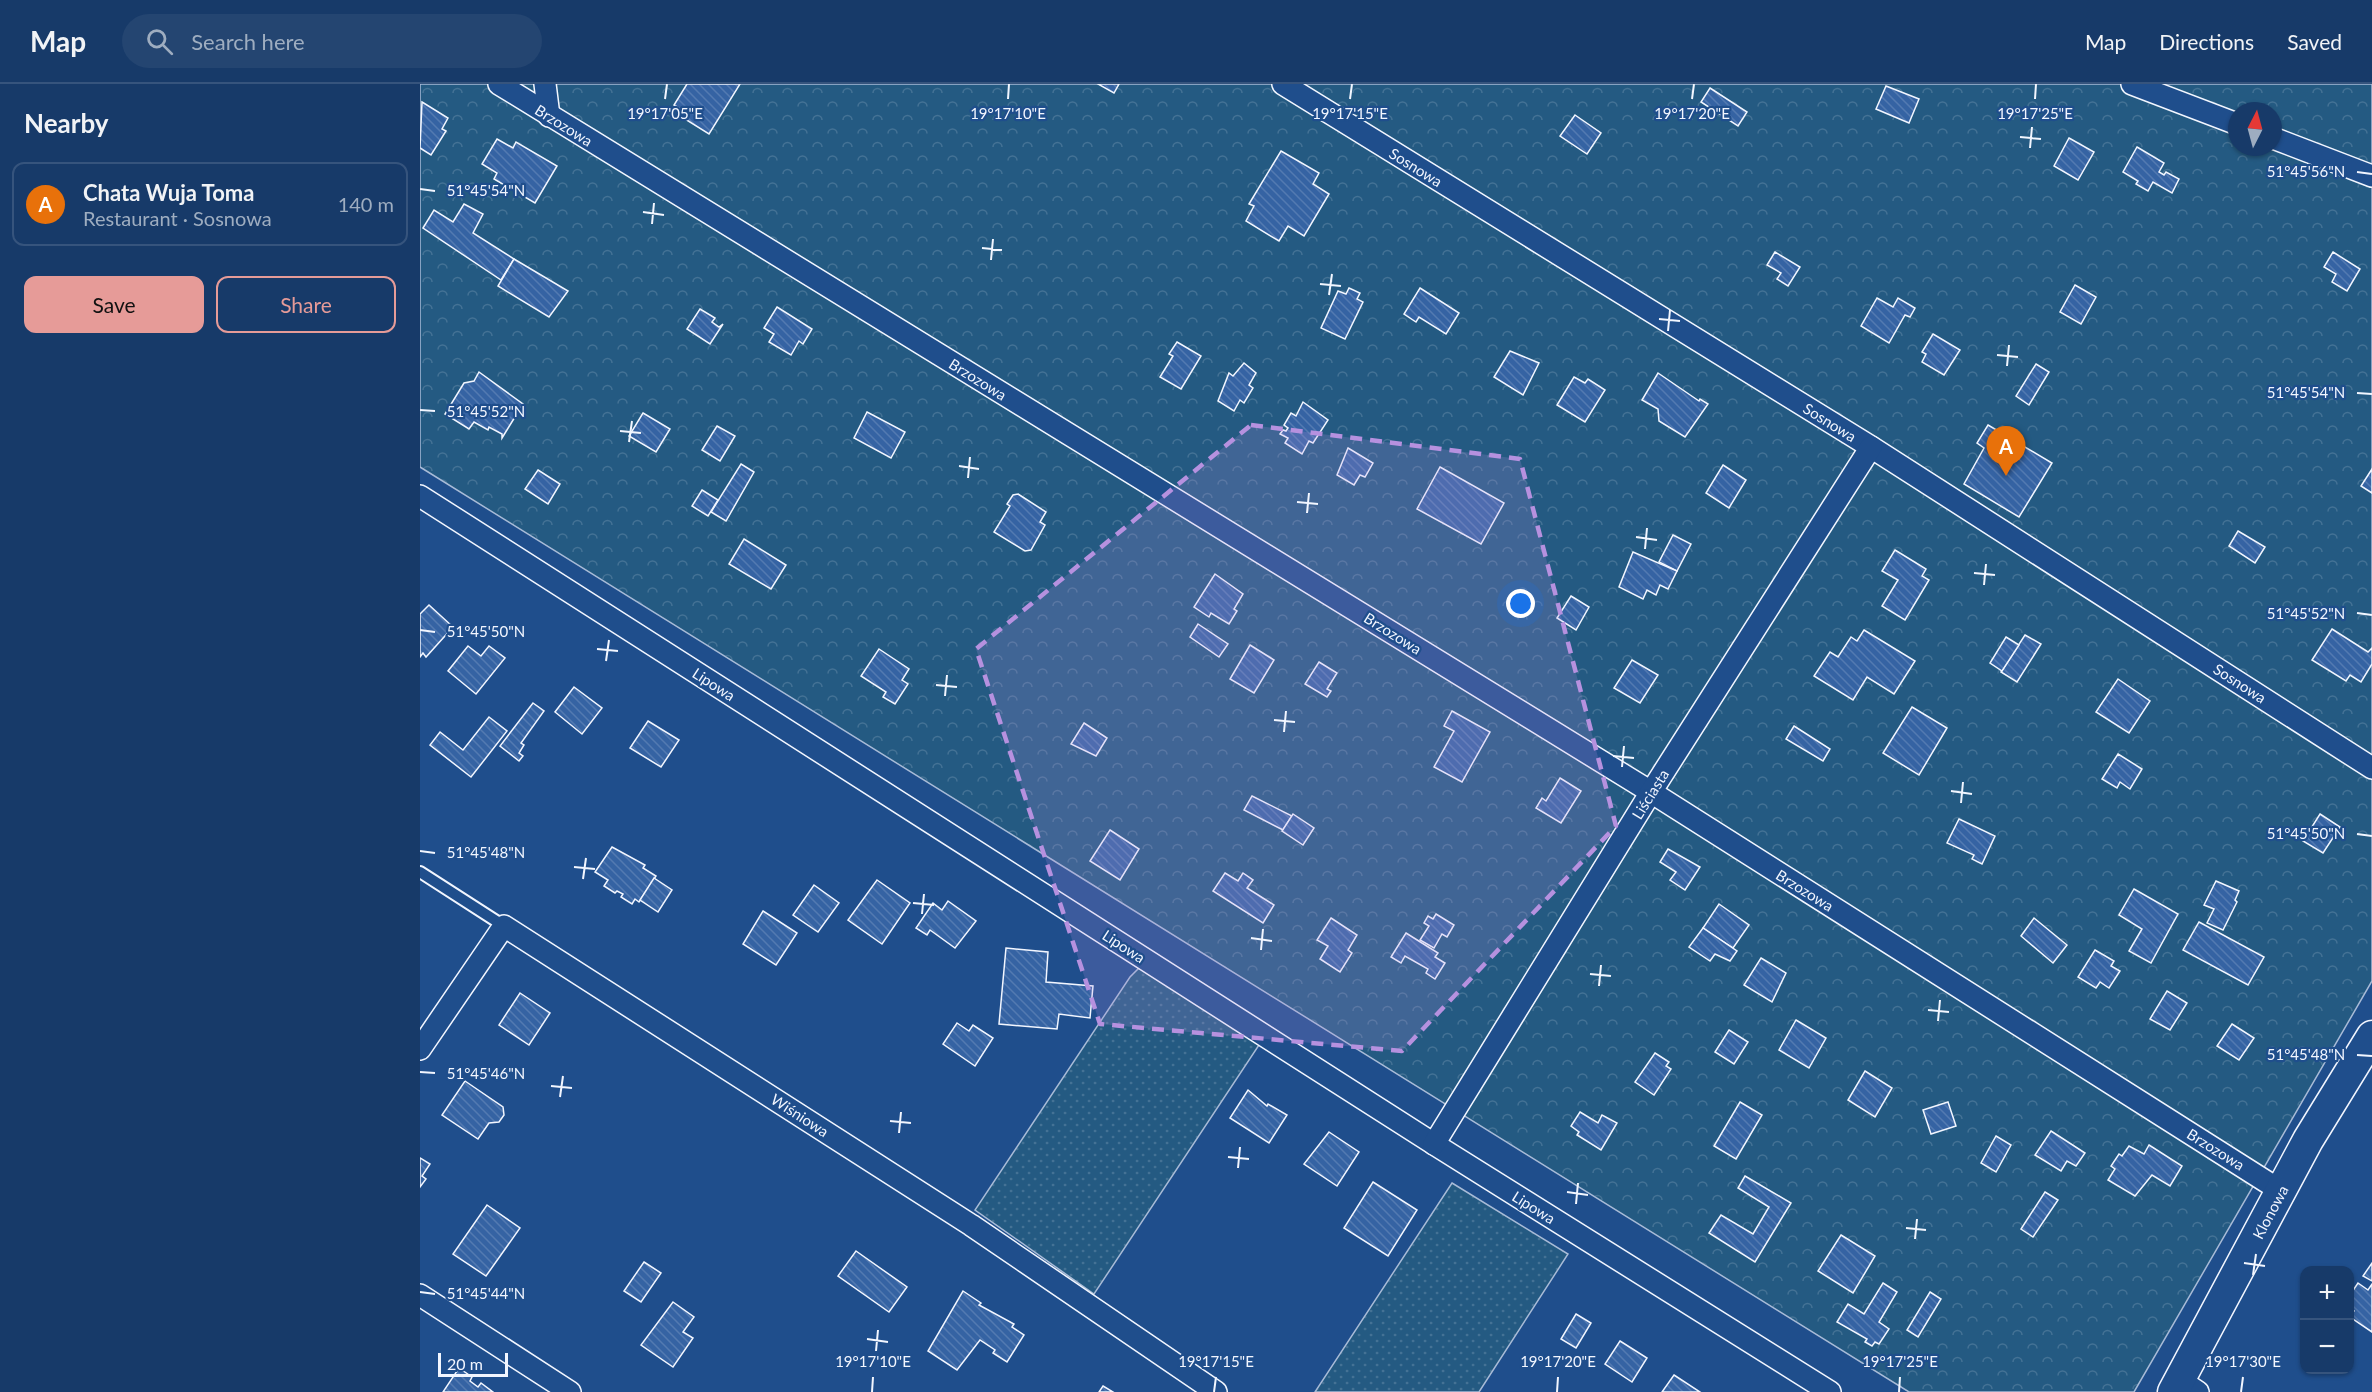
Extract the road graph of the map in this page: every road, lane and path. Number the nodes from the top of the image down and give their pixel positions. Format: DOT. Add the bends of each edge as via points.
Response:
graph roads {
  1 [pos="499,84"];
  2 [pos="545,84"];
  3 [pos="1283,84"];
  4 [pos="2132,84"];
  5 [pos="549,116"];
  6 [pos="2228,121"];
  7 [pos="2282,141"];
  8 [pos="2372,176"];
  9 [pos="1871,447"];
  10 [pos="420,496"];
  11 [pos="2372,768"];
  12 [pos="1651,792"];
  13 [pos="420,872"];
  14 [pos="504,926"];
  15 [pos="2372,1036"];
  16 [pos="420,1049"];
  17 [pos="1434,1144"];
  18 [pos="2281,1191"];
  19 [pos="420,1295"];
  20 [pos="2184,1388"];
  21 [pos="1816,1389"];
  22 [pos="570,1392"];
  23 [pos="1216,1392"];
  1 -- 5 [label="street, Brzozowa"];
  2 -- 5 [label="street"];
  3 -- 9 [label="street, Sosnowa"];
  4 -- 6 [label="street"];
  5 -- 12 [label="street, Brzozowa"];
  7 -- 8 [label="street"];
  9 -- 11 [label="street, Sosnowa"];
  9 -- 12 [label="street, Liściasta"];
  10 -- 17 [label="street, Lipowa"];
  12 -- 17 [label="street, Liściasta"];
  12 -- 18 [label="street, Brzozowa"];
  13 -- 14 [label="lane"];
  14 -- 16 [label="street"];
  14 -- 23 [label="street, Wiśniowa" via="971,1225"];
  15 -- 18 [label="street, Klonowa"];
  17 -- 21 [label="street, Lipowa"];
  18 -- 20 [label="street, Klonowa"];
  19 -- 22 [label="street"];
}
